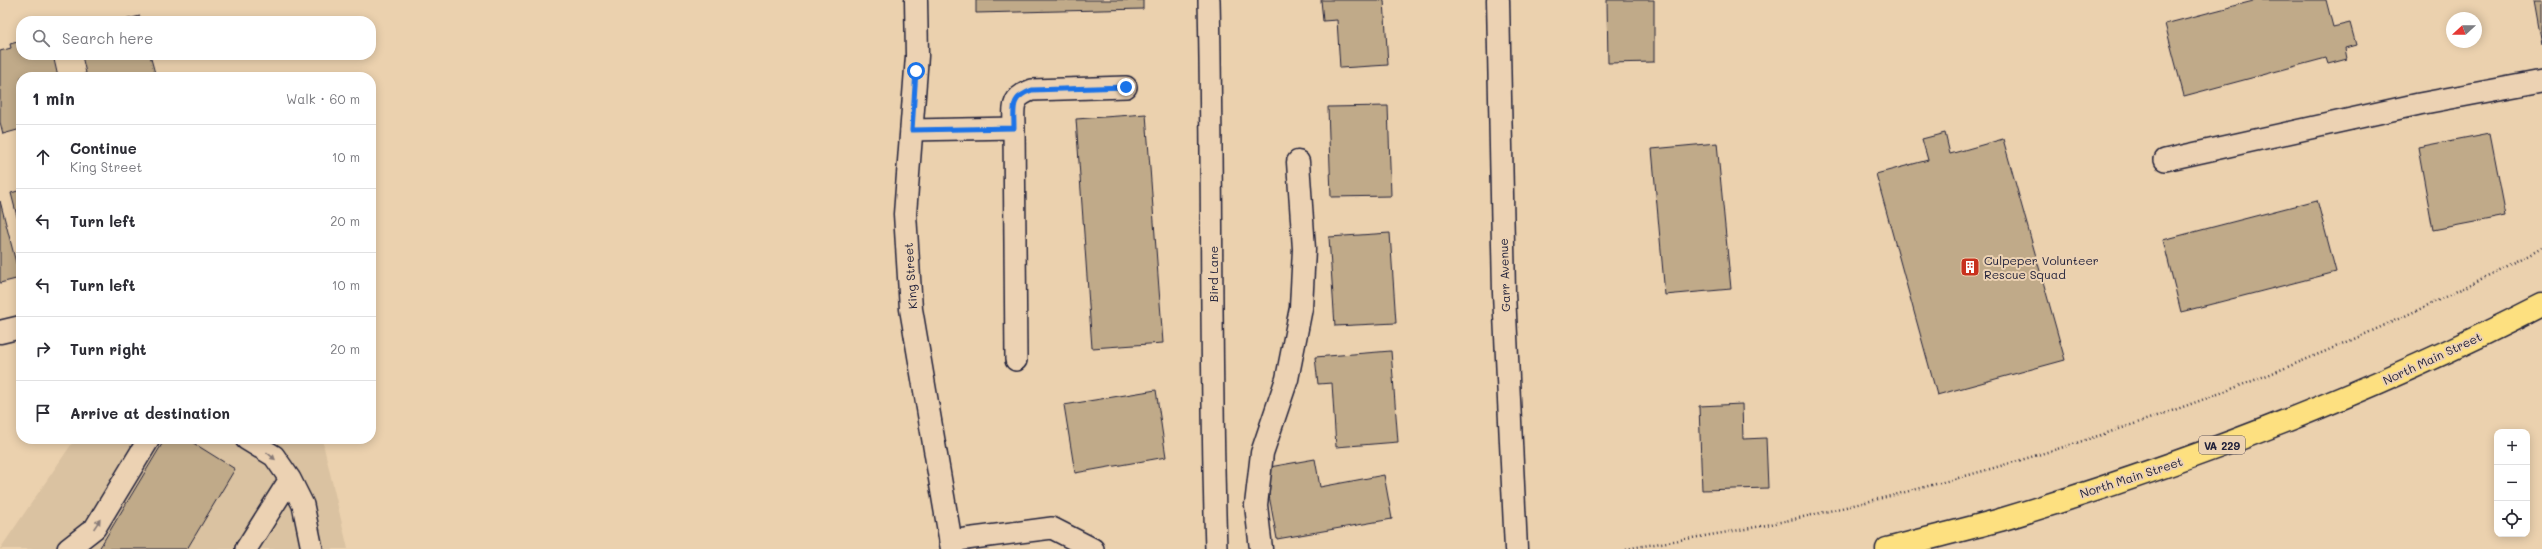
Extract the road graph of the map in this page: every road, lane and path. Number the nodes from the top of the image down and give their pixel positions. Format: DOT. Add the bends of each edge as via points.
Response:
graph roads {
  1 [pos="916,0"];
  2 [pos="1209,0"];
  3 [pos="1498,0"];
  4 [pos="2542,81"];
  5 [pos="1126,87"];
  6 [pos="1014,128"];
  7 [pos="912,130"];
  8 [pos="2165,160"];
  9 [pos="1298,162"];
  10 [pos="2542,247"];
  11 [pos="2542,305"];
  12 [pos="16,328"];
  13 [pos="0,332"];
  14 [pos="1016,360"];
  15 [pos="146,444"];
  16 [pos="254,444"];
  17 [pos="290,479"];
  18 [pos="951,545"];
  19 [pos="68,549"];
  20 [pos="246,549"];
  21 [pos="312,549"];
  22 [pos="1093,549"];
  23 [pos="1216,549"];
  24 [pos="1261,549"];
  25 [pos="1516,549"];
  26 [pos="1626,549"];
  27 [pos="1887,549"];
  1 -- 7 [label="street, King Street" via="917,56"];
  2 -- 23 [label="lane, Bird Lane" via="1213,166 1212,428"];
  3 -- 25 [label="street, Garr Avenue" via="1504,294"];
  4 -- 8 [label="lane" via="2411,105"];
  5 -- 6 [label="lane" via="1032,90 1020,94 1014,103"];
  6 -- 7 [label="lane"];
  6 -- 14 [label="lane"];
  7 -- 18 [label="street, King Street" via="905,214 911,309"];
  9 -- 24 [label="street" via="1304,249 1301,308 1287,379 1262,452 1256,506"];
  10 -- 26 [label="path" via="2454,293 2334,347 2131,425 1962,478 1872,501 1791,520"];
  11 -- 27 [label="main road, North Main Street / VA 229" via="2458,348 2315,410 2170,464 1999,520"];
  12 -- 13 [label="street"];
  19 -- 15 [label="lane, one-way" via="95,528"];
  16 -- 17 [label="lane, one-way" via="274,456"];
  17 -- 20 [label="lane"];
  17 -- 21 [label="lane" via="303,505"];
  18 -- 22 [label="lane" via="1052,528"];
}
